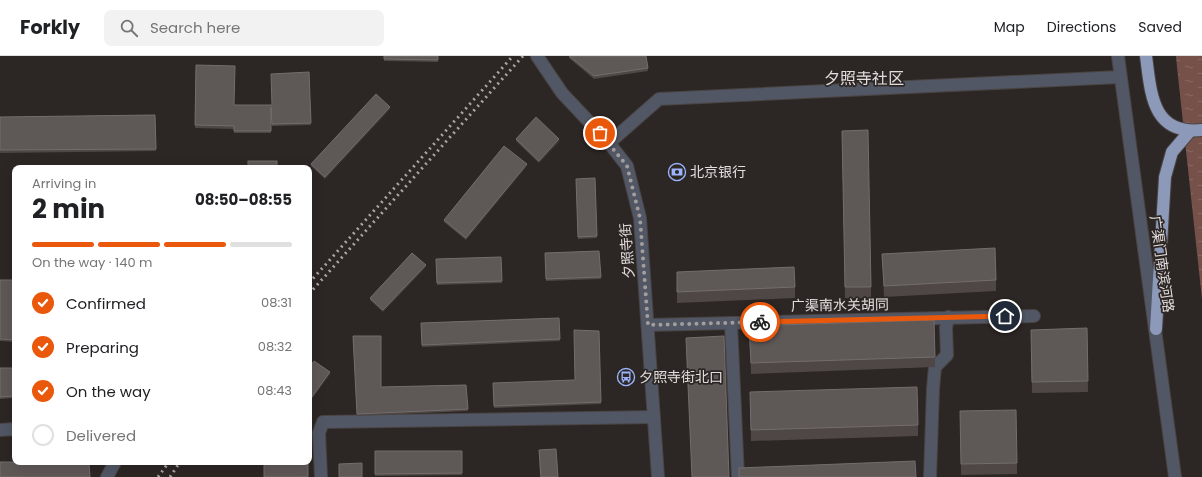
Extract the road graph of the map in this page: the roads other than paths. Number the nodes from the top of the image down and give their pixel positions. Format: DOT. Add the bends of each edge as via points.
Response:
graph roads {
  1 [pos="537,56"];
  2 [pos="1118,56"];
  3 [pos="1146,56"];
  4 [pos="1120,77"];
  5 [pos="1196,131"];
  6 [pos="609,142"];
  7 [pos="1034,316"];
  8 [pos="948,317"];
  9 [pos="731,323"];
  10 [pos="648,325"];
  11 [pos="1156,329"];
  12 [pos="654,417"];
  13 [pos="12,429"];
  14 [pos="0,430"];
  15 [pos="113,465"];
  16 [pos="107,477"];
  17 [pos="321,477"];
  18 [pos="658,477"];
  19 [pos="738,477"];
  20 [pos="930,477"];
  21 [pos="1175,477"];
  1 -- 6 [label="street, 夕照寺街" via="562,93"];
  2 -- 4 [label="street, 广渠门南滨河路"];
  3 -- 5 [label="highway" via="1150,90 1161,117 1170,125"];
  4 -- 6 [label="street" via="659,99"];
  4 -- 11 [label="street, 广渠门南滨河路"];
  5 -- 11 [label="highway" via="1172,152 1165,177"];
  6 -- 10 [label="street, 夕照寺街" via="627,166 640,218"];
  7 -- 8 [label="street, 广渠南水关胡同"];
  8 -- 9 [label="street, 广渠南水关胡同"];
  8 -- 20 [label="street" via="947,355 935,367 934,375"];
  9 -- 10 [label="street, 广渠南水关胡同"];
  9 -- 19 [label="street"];
  10 -- 12 [label="street, 夕照寺街"];
  11 -- 21 [label="street, 广渠门南滨河路"];
  12 -- 17 [label="street" via="323,422 319,433"];
  12 -- 18 [label="street, 夕照寺街"];
  13 -- 14 [label="street"];
  15 -- 16 [label="street"];
}
